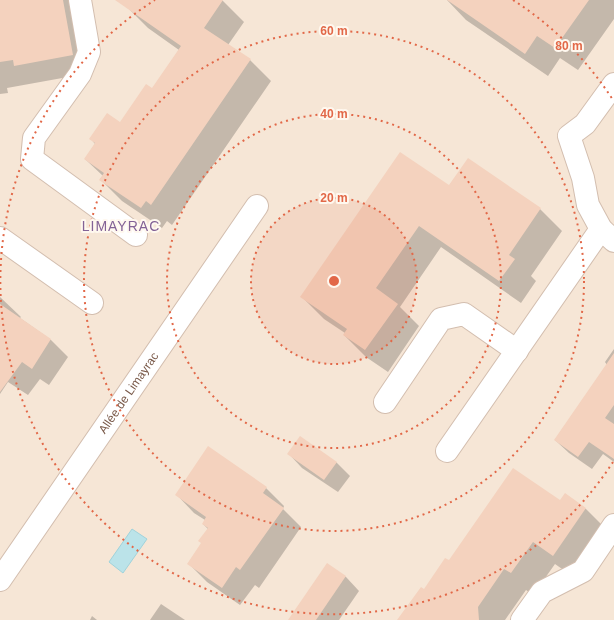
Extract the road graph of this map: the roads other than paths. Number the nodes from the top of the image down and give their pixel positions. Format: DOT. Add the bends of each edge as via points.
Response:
graph roads {
  1 [pos="80,0"];
  2 [pos="614,84"];
  3 [pos="257,206"];
  4 [pos="136,235"];
  5 [pos="607,235"];
  6 [pos="0,238"];
  7 [pos="92,303"];
  8 [pos="517,351"];
  9 [pos="385,402"];
  10 [pos="447,451"];
  11 [pos="614,525"];
  12 [pos="0,580"];
  13 [pos="522,620"];
  1 -- 4 [label="street" via="89,52 80,74 34,138 32,159"];
  2 -- 5 [label="street" via="585,124 569,136 583,178 588,205"];
  3 -- 12 [label="street, Allée de Limayrac"];
  5 -- 8 [label="street"];
  6 -- 7 [label="street"];
  8 -- 9 [label="street" via="464,314 441,319"];
  8 -- 10 [label="street"];
  11 -- 13 [label="street" via="583,571 542,592"];
}
